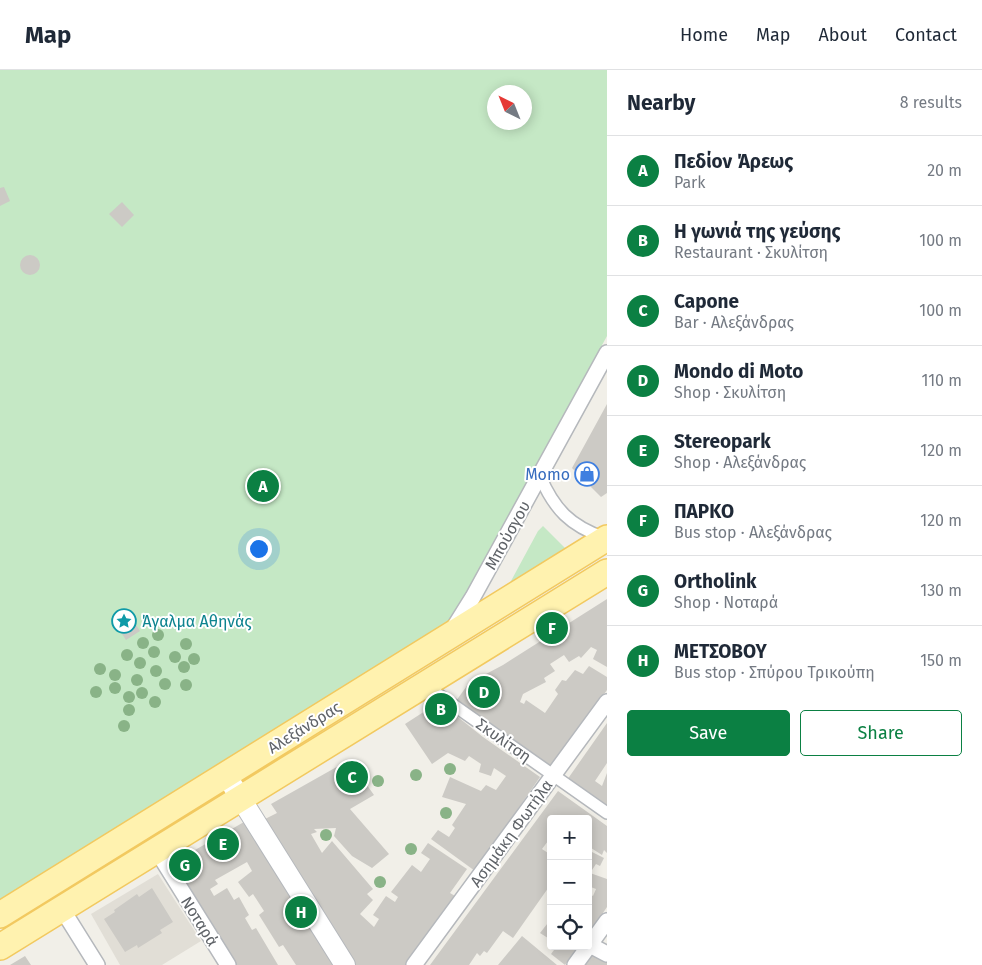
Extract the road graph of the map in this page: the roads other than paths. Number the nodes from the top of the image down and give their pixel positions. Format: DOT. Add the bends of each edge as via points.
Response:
graph roads {
  1 [pos="607,353"];
  2 [pos="540,476"];
  3 [pos="607,538"];
  4 [pos="607,572"];
  5 [pos="448,637"];
  6 [pos="425,685"];
  7 [pos="605,707"];
  8 [pos="226,775"];
  9 [pos="553,775"];
  10 [pos="241,799"];
  11 [pos="607,813"];
  12 [pos="157,851"];
  13 [pos="62,909"];
  14 [pos="0,915"];
  15 [pos="607,921"];
  16 [pos="592,942"];
  17 [pos="592,946"];
  18 [pos="0,948"];
  19 [pos="586,950"];
  20 [pos="607,954"];
  21 [pos="98,965"];
  22 [pos="228,965"];
  23 [pos="346,965"];
  24 [pos="414,965"];
  25 [pos="575,965"];
  1 -- 2 [label="street, Μπούσγου"];
  2 -- 3 [label="street" via="553,502 571,521 579,528"];
  2 -- 5 [label="street, Μπούσγου"];
  3 -- 5 [label="main road, Αλεξάνδρας"];
  4 -- 6 [label="main road, Αλεξάνδρας"];
  5 -- 8 [label="main road, Αλεξάνδρας"];
  6 -- 9 [label="street, Σκυλίτση"];
  6 -- 10 [label="main road, Αλεξάνδρας"];
  7 -- 9 [label="street, Ασημάκη Φωτήλα"];
  8 -- 10 [label="street"];
  8 -- 14 [label="main road, Αλεξάνδρας"];
  9 -- 11 [label="street, Σκυλίτση"];
  9 -- 24 [label="street, Ασημάκη Φωτήλα"];
  10 -- 12 [label="main road, Αλεξάνδρας"];
  10 -- 23 [label="street"];
  12 -- 13 [label="main road, Αλεξάνδρας"];
  12 -- 22 [label="street, Νοταρά"];
  13 -- 18 [label="main road, Αλεξάνδρας"];
  13 -- 21 [label="street"];
  15 -- 16 [label="street"];
  17 -- 20 [label="street"];
  19 -- 25 [label="street"];
}
